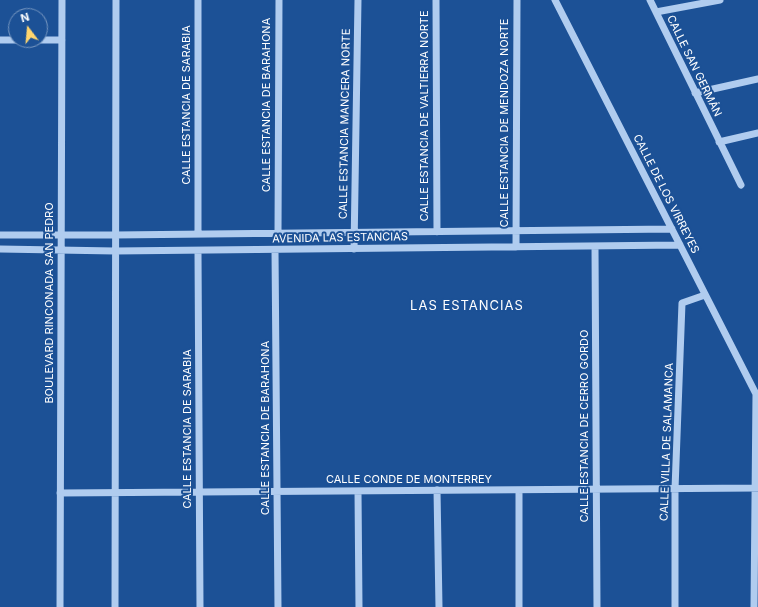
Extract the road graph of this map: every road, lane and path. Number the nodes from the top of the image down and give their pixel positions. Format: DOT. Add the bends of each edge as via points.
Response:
graph roads {
  1 [pos="62,0"];
  2 [pos="116,0"];
  3 [pos="198,0"];
  4 [pos="279,0"];
  5 [pos="358,0"];
  6 [pos="436,0"];
  7 [pos="517,0"];
  8 [pos="555,0"];
  9 [pos="650,0"];
  10 [pos="720,0"];
  11 [pos="656,12"];
  12 [pos="48,40"];
  13 [pos="62,40"];
  14 [pos="758,79"];
  15 [pos="695,93"];
  16 [pos="758,133"];
  17 [pos="719,142"];
  18 [pos="741,185"];
  19 [pos="672,229"];
  20 [pos="516,231"];
  21 [pos="437,232"];
  22 [pos="355,233"];
  23 [pos="198,234"];
  24 [pos="278,234"];
  25 [pos="0,235"];
  26 [pos="61,235"];
  27 [pos="115,235"];
  28 [pos="680,245"];
  29 [pos="595,246"];
  30 [pos="516,247"];
  31 [pos="0,249"];
  32 [pos="354,249"];
  33 [pos="61,250"];
  34 [pos="198,250"];
  35 [pos="275,250"];
  36 [pos="115,252"];
  37 [pos="705,294"];
  38 [pos="757,396"];
  39 [pos="757,488"];
  40 [pos="675,489"];
  41 [pos="437,490"];
  42 [pos="519,490"];
  43 [pos="597,490"];
  44 [pos="358,491"];
  45 [pos="199,492"];
  46 [pos="278,492"];
  47 [pos="60,493"];
  48 [pos="115,493"];
  49 [pos="756,581"];
  50 [pos="60,607"];
  51 [pos="115,607"];
  52 [pos="200,607"];
  53 [pos="278,607"];
  54 [pos="359,607"];
  55 [pos="439,607"];
  56 [pos="519,607"];
  57 [pos="597,607"];
  58 [pos="675,607"];
  59 [pos="754,607"];
  1 -- 13 [label="street, BOULEVARD RINCONADA SAN PEDRO"];
  2 -- 27 [label="street"];
  3 -- 23 [label="street, CALLE ESTANCIA DE SARABIA"];
  4 -- 24 [label="street, CALLE ESTANCIA DE BARAHONA"];
  5 -- 22 [label="street, CALLE ESTANCIA MANCERA NORTE"];
  6 -- 21 [label="street, CALLE ESTANCIA DE VALTIERRA NORTE"];
  7 -- 20 [label="street, CALLE ESTANCIA DE MENDOZA NORTE"];
  8 -- 19 [label="street, CALLE DE LOS VIRREYES"];
  9 -- 11 [label="street, CALLE SAN GERMÁN"];
  10 -- 11 [label="street"];
  11 -- 15 [label="street, CALLE SAN GERMÁN"];
  12 -- 13 [label="street"];
  13 -- 26 [label="street, BOULEVARD RINCONADA SAN PEDRO"];
  14 -- 15 [label="street"];
  15 -- 17 [label="street, CALLE SAN GERMÁN"];
  16 -- 17 [label="street"];
  17 -- 18 [label="street, CALLE SAN GERMÁN"];
  19 -- 20 [label="street, AVENIDA LAS ESTANCIAS"];
  19 -- 28 [label="street, CALLE DE LOS VIRREYES"];
  20 -- 21 [label="street, AVENIDA LAS ESTANCIAS"];
  20 -- 30 [label="street, CALLE ESTANCIA DE MENDOZA NORTE"];
  21 -- 22 [label="street, AVENIDA LAS ESTANCIAS"];
  22 -- 24 [label="street, AVENIDA LAS ESTANCIAS"];
  22 -- 32 [label="street, CALLE ESTANCIA MANCERA NORTE"];
  23 -- 24 [label="street, AVENIDA LAS ESTANCIAS"];
  23 -- 27 [label="street, AVENIDA LAS ESTANCIAS"];
  25 -- 26 [label="street, AVENIDA LAS ESTANCIAS"];
  26 -- 27 [label="street, AVENIDA LAS ESTANCIAS"];
  26 -- 33 [label="street, BOULEVARD RINCONADA SAN PEDRO"];
  27 -- 36 [label="street"];
  28 -- 29 [label="street, AVENIDA LAS ESTANCIAS"];
  28 -- 37 [label="street, CALLE DE LOS VIRREYES"];
  29 -- 30 [label="street, AVENIDA LAS ESTANCIAS"];
  29 -- 43 [label="street, CALLE ESTANCIA DE CERRO GORDO"];
  30 -- 32 [label="street, AVENIDA LAS ESTANCIAS"];
  31 -- 33 [label="street, AVENIDA LAS ESTANCIAS"];
  32 -- 35 [label="street, AVENIDA LAS ESTANCIAS"];
  33 -- 36 [label="street, AVENIDA LAS ESTANCIAS"];
  33 -- 47 [label="street, BOULEVARD RINCONADA SAN PEDRO"];
  34 -- 35 [label="street, AVENIDA LAS ESTANCIAS"];
  34 -- 36 [label="street, AVENIDA LAS ESTANCIAS"];
  34 -- 45 [label="street, CALLE ESTANCIA DE SARABIA"];
  35 -- 46 [label="street, CALLE ESTANCIA DE BARAHONA"];
  36 -- 48 [label="street"];
  37 -- 38 [label="street, CALLE DE LOS VIRREYES"];
  37 -- 40 [label="street, CALLE VILLA DE SALAMANCA" via="682,303"];
  38 -- 39 [label="street"];
  39 -- 40 [label="street, CALLE CONDE DE MONTERREY"];
  39 -- 49 [label="street"];
  40 -- 43 [label="street, CALLE CONDE DE MONTERREY"];
  40 -- 58 [label="street, CALLE VILLA DE SALAMANCA"];
  41 -- 42 [label="street, CALLE CONDE DE MONTERREY"];
  41 -- 44 [label="street, CALLE CONDE DE MONTERREY"];
  41 -- 55 [label="street"];
  42 -- 43 [label="street, CALLE CONDE DE MONTERREY"];
  42 -- 56 [label="street"];
  43 -- 57 [label="street, CALLE ESTANCIA DE CERRO GORDO"];
  44 -- 46 [label="street, CALLE CONDE DE MONTERREY"];
  44 -- 54 [label="street"];
  45 -- 46 [label="street, CALLE CONDE DE MONTERREY"];
  45 -- 48 [label="street, CALLE CONDE DE MONTERREY"];
  45 -- 52 [label="street, CALLE ESTANCIA DE SARABIA"];
  46 -- 53 [label="street, CALLE ESTANCIA DE BARAHONA"];
  47 -- 48 [label="street, CALLE CONDE DE MONTERREY"];
  47 -- 50 [label="street, BOULEVARD RINCONADA SAN PEDRO"];
  48 -- 51 [label="street"];
  49 -- 59 [label="street"];
}
